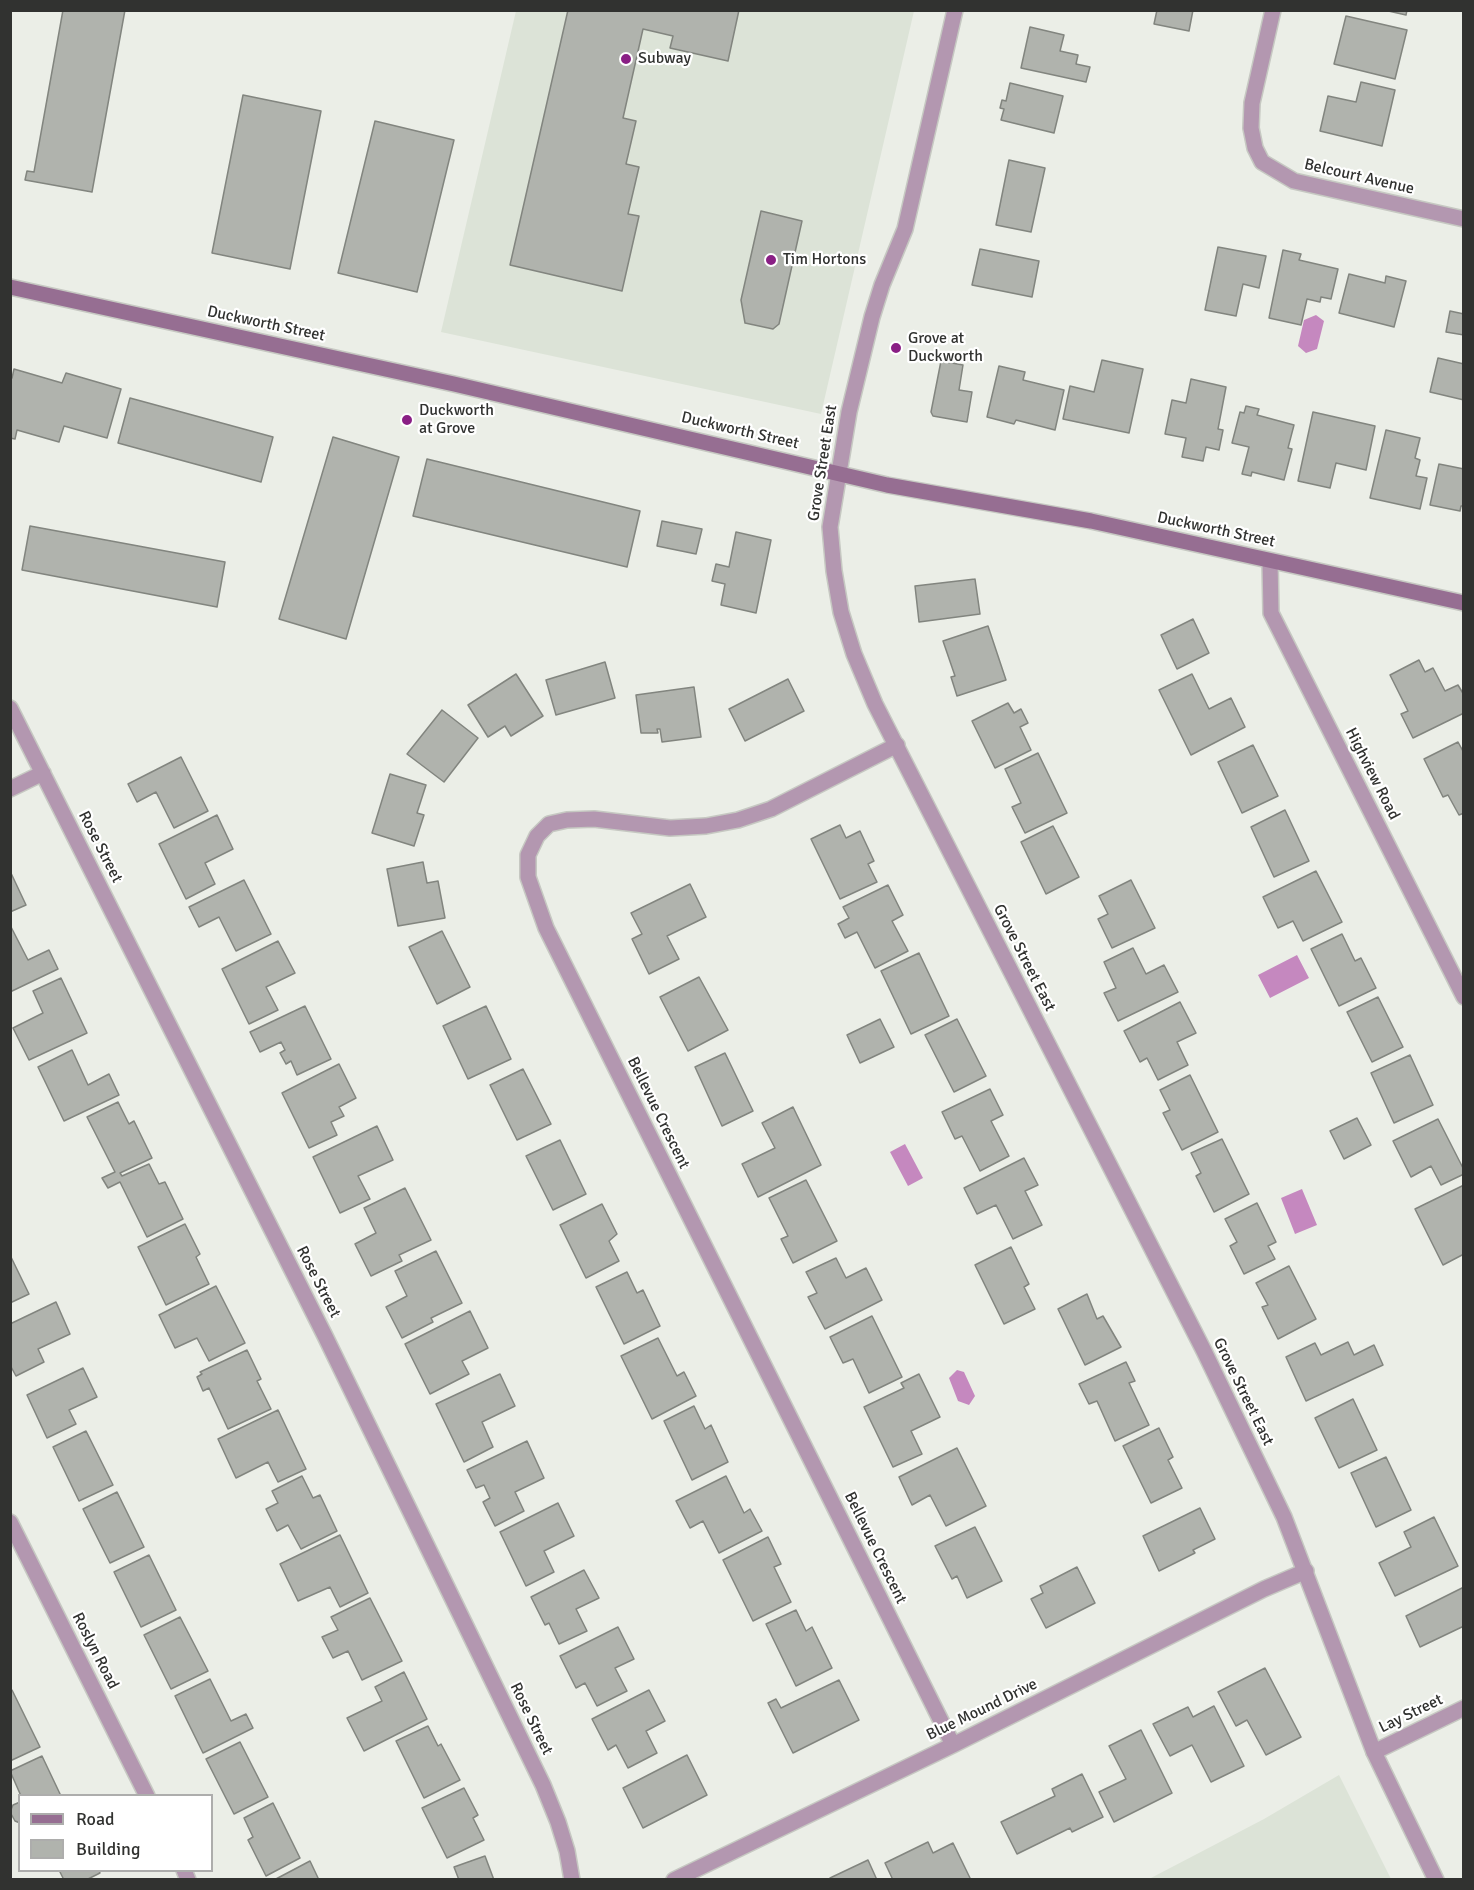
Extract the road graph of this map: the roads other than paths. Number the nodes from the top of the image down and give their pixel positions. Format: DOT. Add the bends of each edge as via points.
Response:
graph roads {
  1 [pos="954,10"];
  2 [pos="1273,10"];
  3 [pos="1464,219"];
  4 [pos="10,287"];
  5 [pos="839,473"];
  6 [pos="1270,561"];
  7 [pos="1464,603"];
  8 [pos="10,708"];
  9 [pos="897,745"];
  10 [pos="43,773"];
  11 [pos="10,789"];
  12 [pos="1464,997"];
  13 [pos="10,1522"];
  14 [pos="1306,1572"];
  15 [pos="1464,1708"];
  16 [pos="953,1745"];
  17 [pos="1374,1752"];
  18 [pos="146,1794"];
  19 [pos="572,1880"];
  20 [pos="674,1880"];
  21 [pos="1436,1880"];
  1 -- 5 [label="street, Grove Street East" via="905,229 872,317"];
  2 -- 3 [label="street, Belcourt Avenue" via="1252,103 1251,129 1262,162 1294,181"];
  4 -- 5 [label="main road, Duckworth Street"];
  5 -- 6 [label="main road, Duckworth Street" via="1091,521"];
  5 -- 9 [label="street, Grove Street East" via="830,527 842,612 863,679"];
  6 -- 7 [label="main road, Duckworth Street"];
  6 -- 12 [label="street, Highview Road" via="1271,613"];
  8 -- 10 [label="street, Rose Street"];
  9 -- 14 [label="street, Grove Street East" via="1204,1352 1284,1517"];
  9 -- 16 [label="street, Bellevue Crescent" via="771,809 738,820 670,828 594,819 549,824 537,836 528,855 528,878 546,928"];
  10 -- 11 [label="street"];
  10 -- 19 [label="street, Rose Street" via="325,1336 543,1785 567,1851"];
  13 -- 18 [label="street, Roslyn Road"];
  14 -- 16 [label="street, Blue Mound Drive" via="1264,1589"];
  14 -- 17 [label="street, Grove Street East"];
  15 -- 17 [label="street, Lay Street"];
  16 -- 20 [label="street, Blue Mound Drive"];
  17 -- 21 [label="street, Grove Street East"];
}
